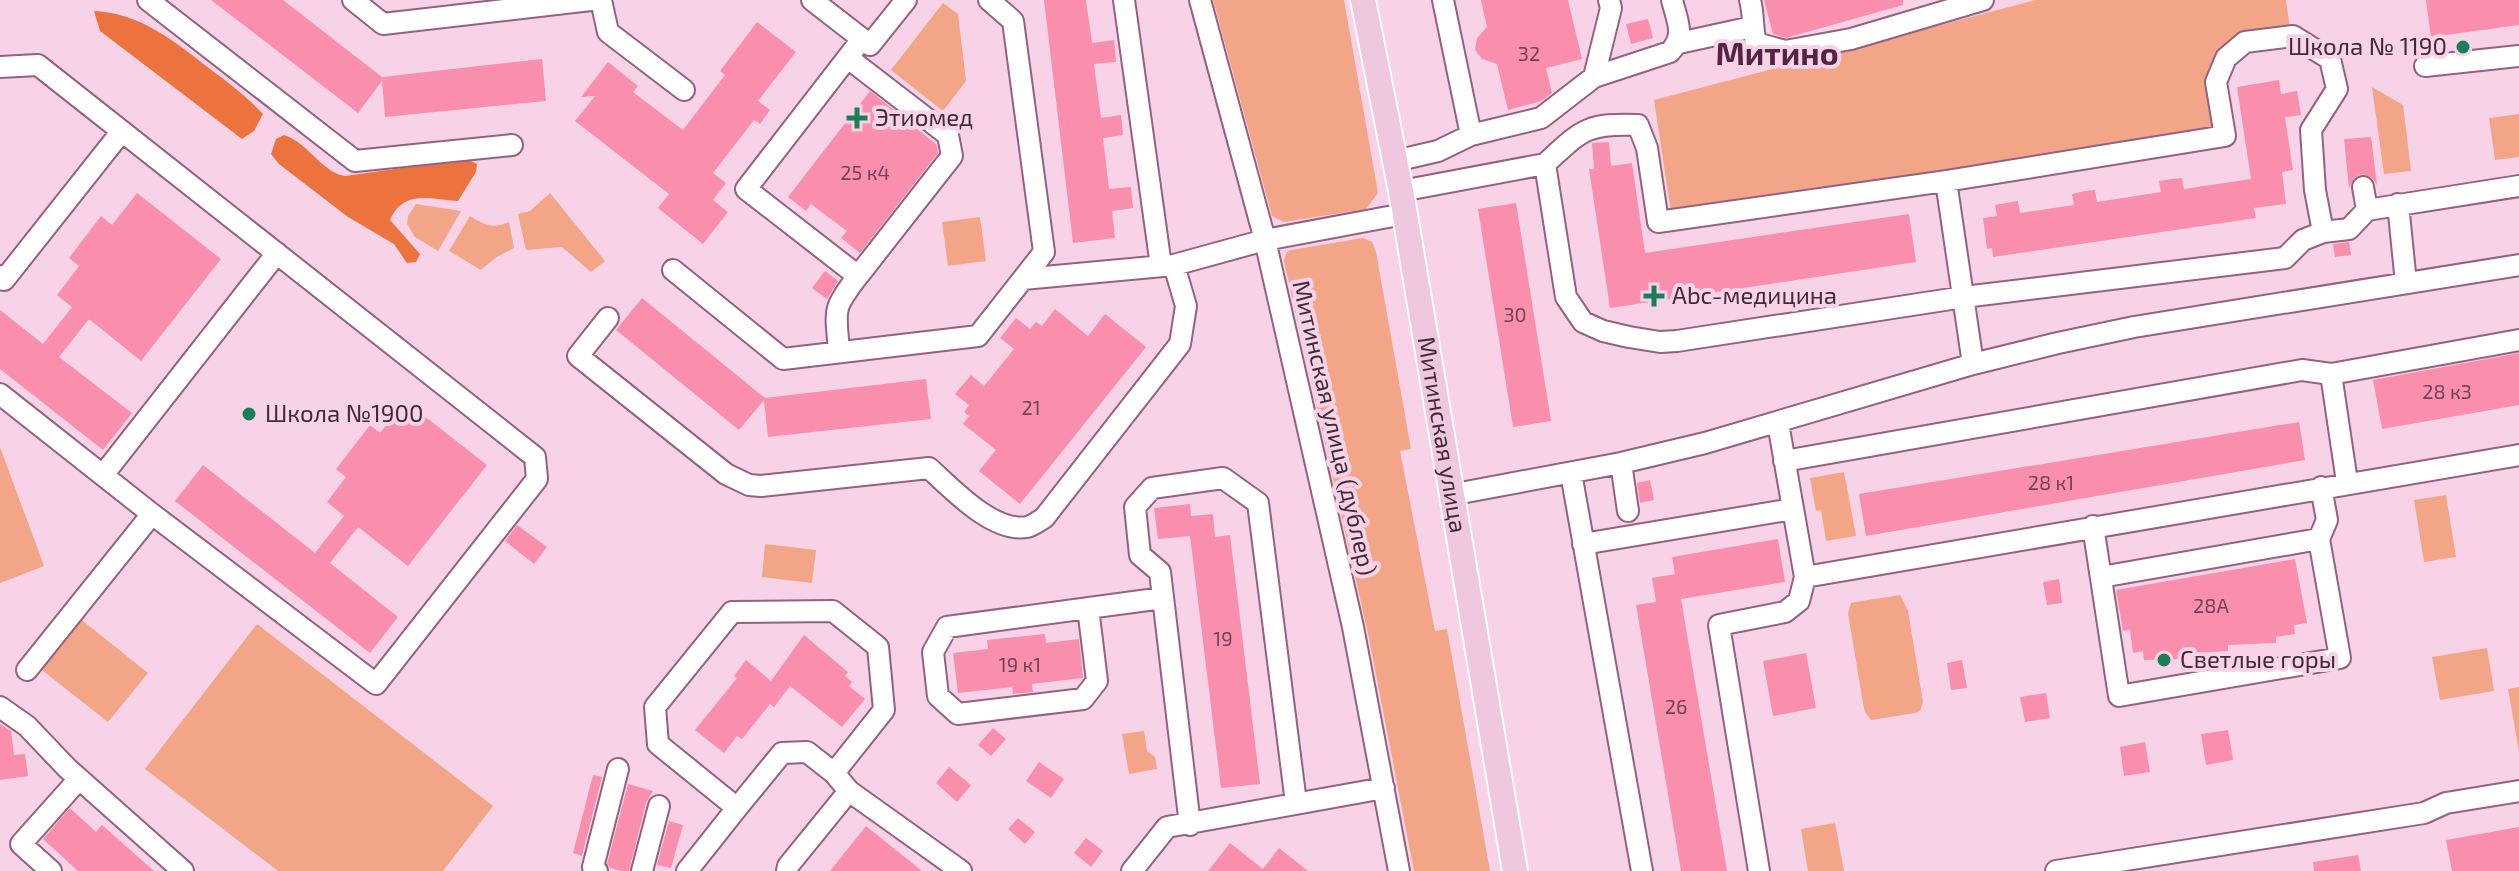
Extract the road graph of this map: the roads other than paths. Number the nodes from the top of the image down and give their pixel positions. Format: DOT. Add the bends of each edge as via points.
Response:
graph roads {
  1 [pos="148,0"];
  2 [pos="353,0"];
  3 [pos="591,0"];
  4 [pos="601,0"];
  5 [pos="812,0"];
  6 [pos="906,0"];
  7 [pos="989,0"];
  8 [pos="1124,0"];
  9 [pos="1200,0"];
  10 [pos="1363,0"];
  11 [pos="1443,0"];
  12 [pos="1609,0"];
  13 [pos="1672,0"];
  14 [pos="1983,0"];
  15 [pos="1755,12"];
  16 [pos="862,39"];
  17 [pos="1679,43"];
  18 [pos="2519,56"];
  19 [pos="848,58"];
  20 [pos="2425,66"];
  21 [pos="0,67"];
  22 [pos="1594,77"];
  23 [pos="684,90"];
  24 [pos="122,131"];
  25 [pos="1471,135"];
  26 [pos="512,145"];
  27 [pos="1395,161"];
  28 [pos="1545,164"];
  29 [pos="1946,181"];
  30 [pos="2519,186"];
  31 [pos="2363,187"];
  32 [pos="1402,202"];
  33 [pos="2398,204"];
  34 [pos="2367,210"];
  35 [pos="2313,236"];
  36 [pos="1265,240"];
  37 [pos="277,253"];
  38 [pos="2519,265"];
  39 [pos="1168,266"];
  40 [pos="673,270"];
  41 [pos="0,276"];
  42 [pos="858,276"];
  43 [pos="1023,279"];
  44 [pos="2406,283"];
  45 [pos="1964,297"];
  46 [pos="608,318"];
  47 [pos="2519,340"];
  48 [pos="839,352"];
  49 [pos="1973,364"];
  50 [pos="2331,374"];
  51 [pos="0,394"];
  52 [pos="1778,423"];
  53 [pos="2519,455"];
  54 [pos="1784,461"];
  55 [pos="1621,463"];
  56 [pos="1571,473"];
  57 [pos="103,475"];
  58 [pos="2347,482"];
  59 [pos="2321,487"];
  60 [pos="1450,495"];
  61 [pos="1793,509"];
  62 [pos="1628,511"];
  63 [pos="152,514"];
  64 [pos="2093,526"];
  65 [pos="2319,539"];
  66 [pos="1583,544"];
  67 [pos="1805,577"];
  68 [pos="2101,577"];
  69 [pos="1163,598"];
  70 [pos="1088,608"];
  71 [pos="27,670"];
  72 [pos="0,707"];
  73 [pos="618,769"];
  74 [pos="834,773"];
  75 [pos="79,779"];
  76 [pos="1384,788"];
  77 [pos="849,791"];
  78 [pos="2519,791"];
  79 [pos="1296,803"];
  80 [pos="659,806"];
  81 [pos="737,808"];
  82 [pos="1190,825"];
  83 [pos="51,871"];
  84 [pos="183,871"];
  85 [pos="597,871"];
  86 [pos="642,871"];
  87 [pos="687,871"];
  88 [pos="787,871"];
  89 [pos="961,871"];
  90 [pos="1132,871"];
  91 [pos="1399,871"];
  92 [pos="1515,871"];
  93 [pos="1642,871"];
  94 [pos="1759,871"];
  95 [pos="2056,871"];
  1 -- 26 [label="street" via="355,161"];
  2 -- 3 [label="street" via="383,24"];
  4 -- 23 [label="street" via="608,32"];
  5 -- 16 [label="street"];
  6 -- 16 [label="street" via="870,45"];
  7 -- 43 [label="street" via="1013,21 1044,252"];
  8 -- 39 [label="street"];
  9 -- 36 [label="street, Митинская улица (дублер)"];
  10 -- 27 [label="main road, Митинская улица"];
  11 -- 25 [label="street"];
  12 -- 22 [label="street"];
  13 -- 17 [label="street"];
  14 -- 15 [label="street" via="1851,39 1785,51 1756,43"];
  15 -- 17 [label="street"];
  16 -- 19 [label="street"];
  17 -- 22 [label="street" via="1670,52"];
  18 -- 20 [label="street"];
  19 -- 42 [label="street" via="948,135 952,156"];
  19 -- 42 [label="street" via="746,189"];
  21 -- 24 [label="street" via="38,65"];
  22 -- 25 [label="street" via="1541,118"];
  24 -- 37 [label="street"];
  24 -- 41 [label="street" via="4,280"];
  25 -- 27 [label="street" via="1438,151"];
  27 -- 32 [label="main road, Митинская улица"];
  28 -- 29 [label="street" via="1580,133 1606,124 1638,125 1647,148 1658,222"];
  28 -- 32 [label="street"];
  28 -- 45 [label="street" via="1566,297 1583,322 1603,331 1677,341"];
  29 -- 35 [label="street" via="2225,136 2216,82 2226,58 2245,42 2293,36 2330,59 2337,89 2311,130"];
  29 -- 45 [label="street"];
  30 -- 33 [label="street"];
  31 -- 34 [label="street"];
  32 -- 36 [label="street"];
  32 -- 60 [label="main road, Митинская улица"];
  33 -- 34 [label="street"];
  33 -- 44 [label="street"];
  34 -- 35 [label="street" via="2349,229"];
  35 -- 45 [label="street" via="2285,258"];
  36 -- 39 [label="street"];
  36 -- 76 [label="street, Митинская улица (дублер)"];
  37 -- 57 [label="street"];
  37 -- 63 [label="street" via="535,457 537,479 376,684"];
  38 -- 44 [label="street"];
  39 -- 43 [label="street"];
  39 -- 46 [label="street" via="1186,306 1180,344 1044,518 1027,527 1002,525 929,468 761,486 726,474 578,356"];
  40 -- 48 [label="street" via="783,359"];
  42 -- 48 [label="street" via="838,302"];
  43 -- 48 [label="street" via="978,336"];
  44 -- 49 [label="street" via="2134,327"];
  45 -- 49 [label="street"];
  47 -- 50 [label="street"];
  49 -- 52 [label="street"];
  50 -- 54 [label="street" via="2302,370"];
  50 -- 58 [label="street"];
  51 -- 57 [label="street"];
  52 -- 54 [label="street"];
  52 -- 55 [label="street"];
  53 -- 58 [label="street"];
  54 -- 61 [label="street"];
  55 -- 56 [label="street"];
  55 -- 62 [label="street"];
  56 -- 60 [label="street"];
  56 -- 66 [label="street"];
  57 -- 63 [label="street"];
  58 -- 59 [label="street"];
  59 -- 64 [label="street"];
  59 -- 65 [label="street" via="2327,520"];
  60 -- 92 [label="main road, Митинская улица"];
  61 -- 66 [label="street"];
  61 -- 67 [label="street"];
  63 -- 71 [label="street"];
  64 -- 67 [label="street"];
  64 -- 68 [label="street"];
  65 -- 68 [label="street"];
  65 -- 68 [label="street" via="2340,658 2119,696"];
  66 -- 93 [label="street"];
  67 -- 94 [label="street" via="1799,601 1785,612 1719,625"];
  69 -- 70 [label="street"];
  69 -- 79 [label="street" via="1160,572 1140,555 1135,507 1152,488 1223,478 1258,503"];
  69 -- 82 [label="street"];
  70 -- 70 [label="street" via="947,627 933,652 938,696 958,714 1083,699 1097,681"];
  72 -- 75 [label="street" via="27,726"];
  73 -- 85 [label="street" via="593,867"];
  74 -- 77 [label="street"];
  74 -- 81 [label="street" via="807,752 782,753"];
  74 -- 81 [label="street" via="884,710 878,647 833,611 732,612 655,707 658,744"];
  75 -- 83 [label="street" via="21,844"];
  75 -- 84 [label="street"];
  76 -- 79 [label="street"];
  76 -- 91 [label="street, Митинская улица (дублер)"];
  77 -- 88 [label="street"];
  77 -- 89 [label="street"];
  78 -- 95 [label="street" via="2446,803 2424,813"];
  79 -- 82 [label="street"];
  80 -- 86 [label="street"];
  81 -- 87 [label="street"];
  82 -- 90 [label="street" via="1167,827"];
}
